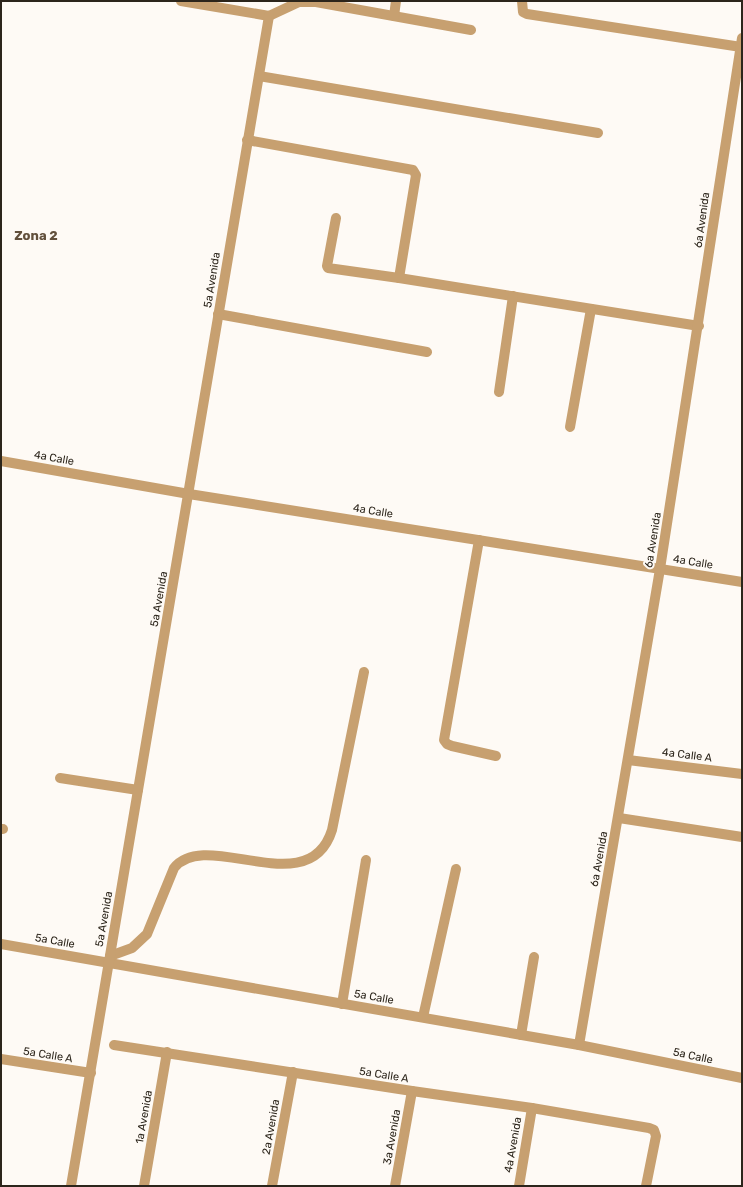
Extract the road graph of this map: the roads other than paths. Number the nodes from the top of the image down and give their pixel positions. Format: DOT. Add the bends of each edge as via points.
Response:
graph roads {
  1 [pos="181,1"];
  2 [pos="396,1"];
  3 [pos="522,1"];
  4 [pos="208,3"];
  5 [pos="269,16"];
  6 [pos="394,16"];
  7 [pos="471,30"];
  8 [pos="741,42"];
  9 [pos="259,76"];
  10 [pos="738,94"];
  11 [pos="598,133"];
  12 [pos="247,140"];
  13 [pos="336,218"];
  14 [pos="399,278"];
  15 [pos="513,296"];
  16 [pos="591,308"];
  17 [pos="218,314"];
  18 [pos="699,326"];
  19 [pos="427,352"];
  20 [pos="499,392"];
  21 [pos="570,427"];
  22 [pos="1,461"];
  23 [pos="189,494"];
  24 [pos="479,540"];
  25 [pos="660,569"];
  26 [pos="742,582"];
  27 [pos="364,672"];
  28 [pos="496,756"];
  29 [pos="628,760"];
  30 [pos="742,774"];
  31 [pos="60,778"];
  32 [pos="138,790"];
  33 [pos="619,818"];
  34 [pos="742,837"];
  35 [pos="366,860"];
  36 [pos="456,868"];
  37 [pos="1,944"];
  38 [pos="534,957"];
  39 [pos="109,959"];
  40 [pos="342,1004"];
  41 [pos="423,1018"];
  42 [pos="521,1035"];
  43 [pos="114,1045"];
  44 [pos="579,1045"];
  45 [pos="167,1052"];
  46 [pos="1,1059"];
  47 [pos="293,1072"];
  48 [pos="91,1073"];
  49 [pos="742,1078"];
  50 [pos="412,1092"];
  51 [pos="532,1108"];
  52 [pos="71,1186"];
  53 [pos="144,1186"];
  54 [pos="272,1186"];
  55 [pos="395,1186"];
  56 [pos="518,1186"];
  57 [pos="646,1186"];
  1 -- 4 [label="street"];
  2 -- 6 [label="street"];
  3 -- 8 [label="street" via="522,12 526,14"];
  4 -- 5 [label="street"];
  5 -- 6 [label="street" via="299,2 316,2"];
  5 -- 9 [label="street, 5a Avenida"];
  6 -- 7 [label="street"];
  8 -- 10 [label="street, 6a Avenida"];
  9 -- 11 [label="street"];
  9 -- 12 [label="street, 5a Avenida"];
  10 -- 18 [label="street, 6a Avenida"];
  12 -- 14 [label="street" via="414,170 416,175"];
  12 -- 17 [label="street, 5a Avenida"];
  13 -- 14 [label="street" via="327,267"];
  14 -- 15 [label="street"];
  15 -- 16 [label="street"];
  15 -- 20 [label="street"];
  16 -- 18 [label="street"];
  16 -- 21 [label="street"];
  17 -- 19 [label="street"];
  17 -- 23 [label="street, 5a Avenida"];
  18 -- 25 [label="street, 6a Avenida"];
  22 -- 23 [label="street, 4a Calle"];
  23 -- 24 [label="street, 4a Calle"];
  23 -- 32 [label="street, 5a Avenida"];
  24 -- 25 [label="street, 4a Calle"];
  24 -- 28 [label="street" via="444,740 452,746"];
  25 -- 26 [label="street, 4a Calle"];
  25 -- 29 [label="street, 6a Avenida"];
  27 -- 39 [label="street" via="332,830 329,841 322,851 312,858 290,864 213,856 187,859 178,863 147,934 132,948"];
  29 -- 30 [label="street, 4a Calle A"];
  29 -- 33 [label="street, 6a Avenida"];
  31 -- 32 [label="street"];
  32 -- 39 [label="street, 5a Avenida"];
  33 -- 34 [label="street"];
  33 -- 44 [label="street, 6a Avenida"];
  35 -- 40 [label="street"];
  36 -- 41 [label="street"];
  37 -- 39 [label="street, 5a Calle"];
  38 -- 42 [label="street"];
  39 -- 40 [label="street, 5a Calle"];
  39 -- 48 [label="street, 5a Avenida"];
  40 -- 41 [label="street, 5a Calle"];
  41 -- 42 [label="street, 5a Calle"];
  42 -- 44 [label="street, 5a Calle"];
  43 -- 45 [label="street, 5a Calle A"];
  44 -- 49 [label="street, 5a Calle"];
  45 -- 47 [label="street, 5a Calle A"];
  45 -- 53 [label="street, 1a Avenida"];
  46 -- 48 [label="street, 5a Calle A"];
  47 -- 50 [label="street, 5a Calle A"];
  47 -- 54 [label="street, 2a Avenida"];
  48 -- 52 [label="street, 5a Avenida"];
  50 -- 51 [label="street, 5a Calle A"];
  50 -- 55 [label="street, 3a Avenida"];
  51 -- 56 [label="street, 4a Avenida"];
  51 -- 57 [label="street, 5a Calle A" via="654,1130 656,1136"];
}
